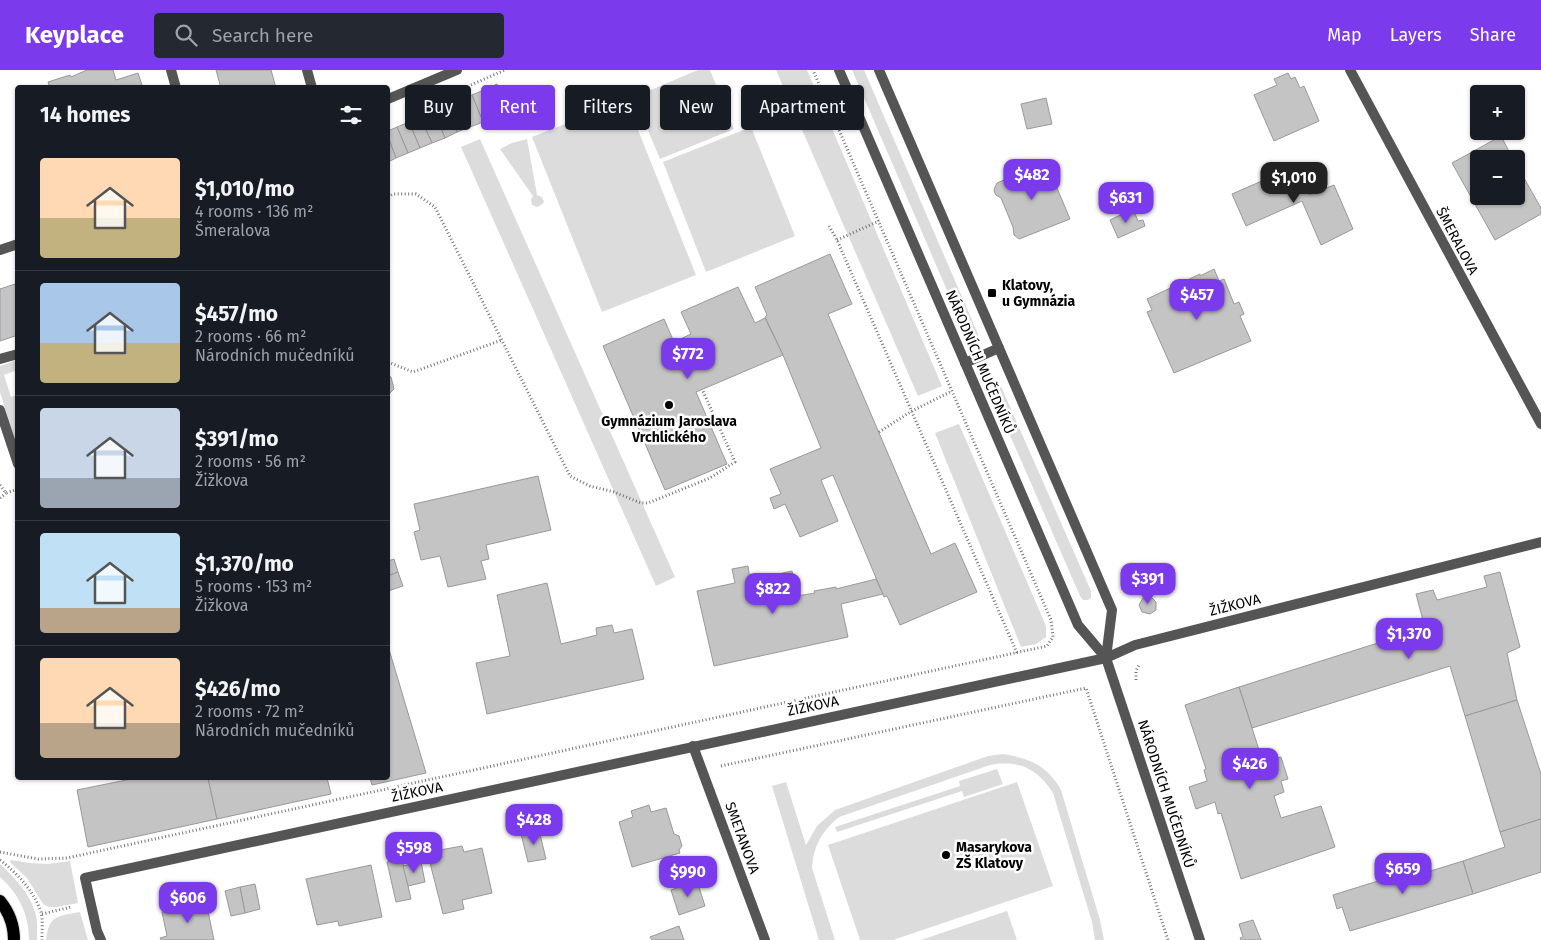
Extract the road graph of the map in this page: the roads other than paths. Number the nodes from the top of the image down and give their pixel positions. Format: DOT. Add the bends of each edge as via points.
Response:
graph roads {
  1 [pos="170,70"];
  2 [pos="307,70"];
  3 [pos="456,70"];
  4 [pos="839,70"];
  5 [pos="879,70"];
  6 [pos="1350,70"];
  7 [pos="175,85"];
  8 [pos="311,85"];
  9 [pos="390,98"];
  10 [pos="15,245"];
  11 [pos="0,250"];
  12 [pos="999,348"];
  13 [pos="15,355"];
  14 [pos="0,359"];
  15 [pos="965,363"];
  16 [pos="0,410"];
  17 [pos="1541,424"];
  18 [pos="15,455"];
  19 [pos="1541,542"];
  20 [pos="1106,658"];
  21 [pos="693,746"];
  22 [pos="0,901"];
  23 [pos="14,940"];
  24 [pos="101,940"];
  25 [pos="765,940"];
  26 [pos="1200,940"];
  1 -- 7 [label="street"];
  2 -- 8 [label="street"];
  3 -- 9 [label="street"];
  4 -- 15 [label="street, NÁRODNÍCH MUČEDNÍKŮ"];
  5 -- 12 [label="street, NÁRODNÍCH MUČEDNÍKŮ"];
  6 -- 17 [label="street, ŠMERALOVA"];
  10 -- 11 [label="street"];
  12 -- 15 [label="street"];
  12 -- 20 [label="street, NÁRODNÍCH MUČEDNÍKŮ" via="1112,610"];
  13 -- 14 [label="street"];
  15 -- 20 [label="street, NÁRODNÍCH MUČEDNÍKŮ" via="1078,625"];
  16 -- 18 [label="street"];
  19 -- 20 [label="street, ŽIŽKOVA" via="1135,645"];
  20 -- 21 [label="street, ŽIŽKOVA"];
  20 -- 26 [label="street, NÁRODNÍCH MUČEDNÍKŮ"];
  21 -- 24 [label="street, ŽIŽKOVA" via="85,878"];
  21 -- 25 [label="street, SMETANOVA"];
  22 -- 23 [label="main road" via="10,917"];
}
